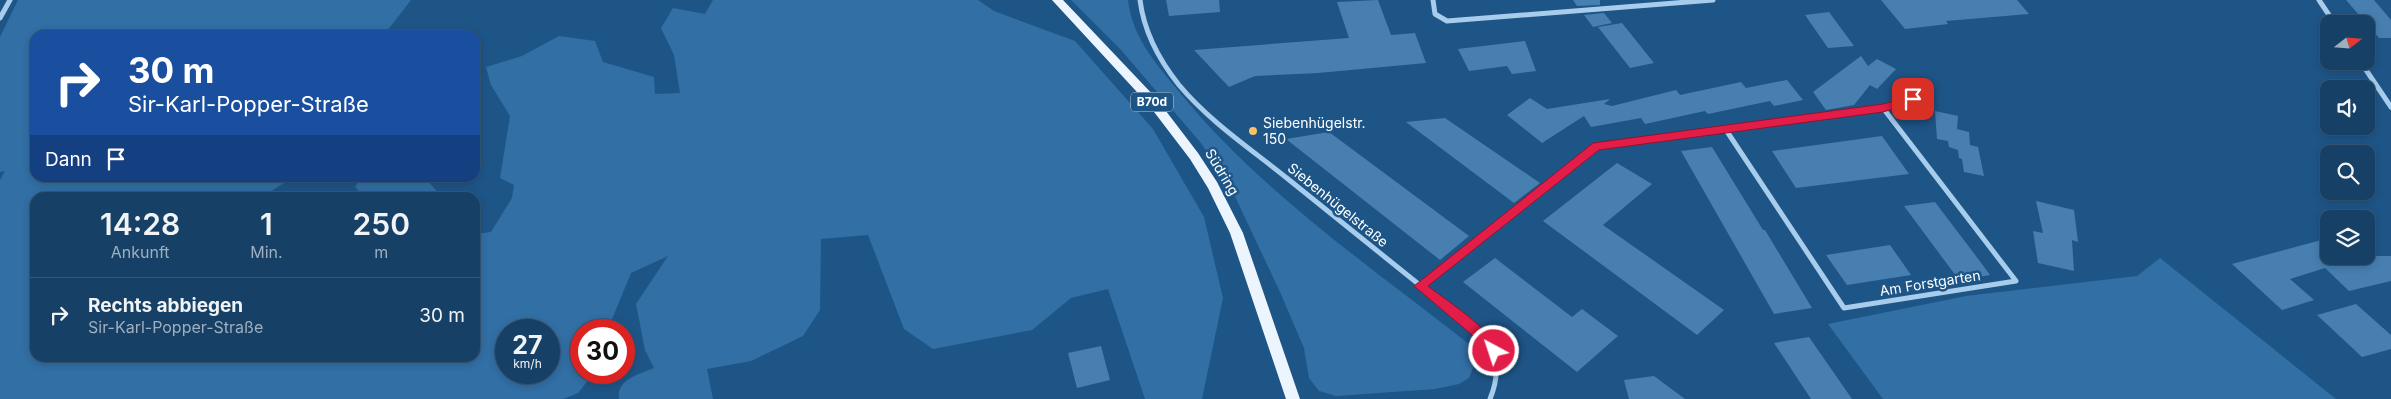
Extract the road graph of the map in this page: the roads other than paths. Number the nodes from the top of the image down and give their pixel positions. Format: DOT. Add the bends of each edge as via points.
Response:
graph roads {
  1 [pos="10,0"];
  2 [pos="1058,0"];
  3 [pos="1140,0"];
  4 [pos="1433,0"];
  5 [pos="1713,0"];
  6 [pos="2319,0"];
  7 [pos="2329,15"];
  8 [pos="0,18"];
  9 [pos="2366,70"];
  10 [pos="1913,99"];
  11 [pos="2391,107"];
  12 [pos="1883,108"];
  13 [pos="1726,130"];
  14 [pos="1420,286"];
  15 [pos="1293,399"];
  16 [pos="1490,399"];
  1 -- 8 [label="street"];
  2 -- 15 [label="main road, Südring / B70d" via="1155,105 1197,160 1230,217 1269,322"];
  3 -- 14 [label="street, Siebenhügelstraße" via="1153,45 1168,70 1190,96"];
  4 -- 5 [label="street" via="1435,14 1447,20"];
  6 -- 7 [label="street"];
  9 -- 11 [label="street"];
  10 -- 12 [label="street"];
  12 -- 13 [label="street"];
  12 -- 13 [label="street, Am Forstgarten" via="2016,280 1844,308"];
  13 -- 14 [label="street" via="1596,146"];
  14 -- 16 [label="street, Siebenhügelstraße" via="1483,336 1494,351 1499,366"];
}
